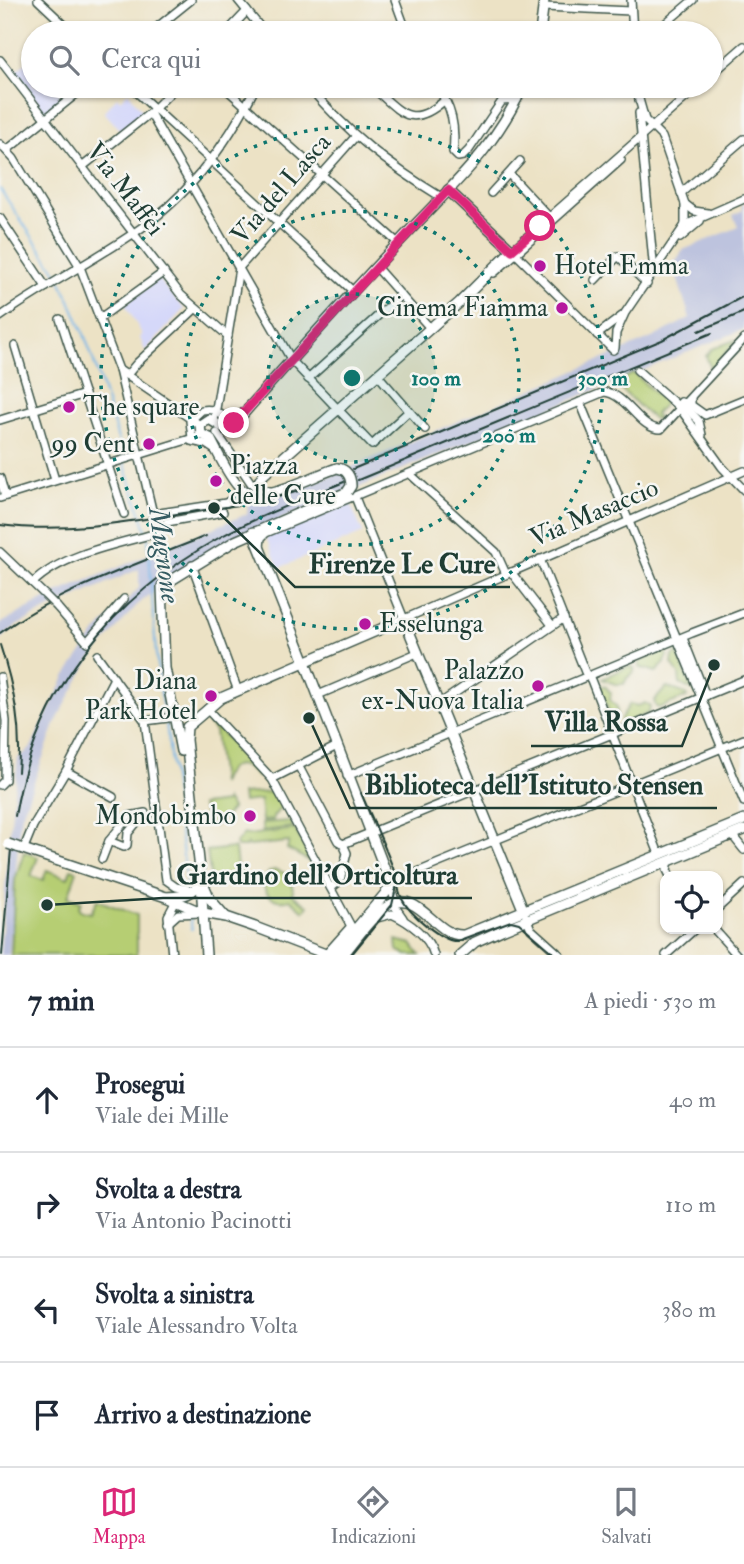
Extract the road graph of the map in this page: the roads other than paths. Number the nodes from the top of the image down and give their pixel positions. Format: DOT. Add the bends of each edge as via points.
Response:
graph roads {
  1 [pos="38,0"];
  2 [pos="191,0"];
  3 [pos="237,0"];
  4 [pos="395,0"];
  5 [pos="631,0"];
  6 [pos="693,0"];
  7 [pos="544,4"];
  8 [pos="247,11"];
  9 [pos="631,11"];
  10 [pos="60,21"];
  11 [pos="170,21"];
  12 [pos="237,21"];
  13 [pos="255,21"];
  14 [pos="403,21"];
  15 [pos="632,21"];
  16 [pos="668,21"];
  17 [pos="744,46"];
  18 [pos="744,52"];
  19 [pos="0,60"];
  20 [pos="723,64"];
  21 [pos="723,71"];
  22 [pos="21,88"];
  23 [pos="29,98"];
  24 [pos="71,98"];
  25 [pos="141,98"];
  26 [pos="165,98"];
  27 [pos="236,98"];
  28 [pos="251,98"];
  29 [pos="319,98"];
  30 [pos="385,98"];
  31 [pos="686,98"];
  32 [pos="691,98"];
  33 [pos="639,99"];
  34 [pos="445,100"];
  35 [pos="517,100"];
  36 [pos="246,107"];
  37 [pos="153,111"];
  38 [pos="45,119"];
  39 [pos="654,129"];
  40 [pos="355,136"];
  41 [pos="643,138"];
  42 [pos="744,139"];
  43 [pos="0,144"];
  44 [pos="7,150"];
  45 [pos="212,161"];
  46 [pos="520,161"];
  47 [pos="82,167"];
  48 [pos="509,174"];
  49 [pos="323,175"];
  50 [pos="191,185"];
  51 [pos="445,193"];
  52 [pos="491,193"];
  53 [pos="681,193"];
  54 [pos="744,199"];
  55 [pos="685,204"];
  56 [pos="712,212"];
  57 [pos="0,218"];
  58 [pos="549,218"];
  59 [pos="280,223"];
  60 [pos="688,227"];
  61 [pos="133,234"];
  62 [pos="398,243"];
  63 [pos="653,249"];
  64 [pos="668,251"];
  65 [pos="514,252"];
  66 [pos="80,267"];
  67 [pos="376,267"];
  68 [pos="239,268"];
  69 [pos="163,272"];
  70 [pos="654,272"];
  71 [pos="595,279"];
  72 [pos="647,284"];
  73 [pos="48,286"];
  74 [pos="355,292"];
  75 [pos="401,295"];
  76 [pos="195,309"];
  77 [pos="625,313"];
  78 [pos="0,317"];
  79 [pos="100,318"];
  80 [pos="60,319"];
  81 [pos="430,328"];
  82 [pos="599,333"];
  83 [pos="228,336"];
  84 [pos="744,339"];
  85 [pos="15,346"];
  86 [pos="292,361"];
  87 [pos="284,369"];
  88 [pos="119,370"];
  89 [pos="377,374"];
  90 [pos="127,375"];
  91 [pos="307,378"];
  92 [pos="85,394"];
  93 [pos="691,398"];
  94 [pos="744,399"];
  95 [pos="580,402"];
  96 [pos="679,408"];
  97 [pos="34,410"];
  98 [pos="216,410"];
  99 [pos="337,410"];
  100 [pos="409,411"];
  101 [pos="0,420"];
  102 [pos="191,420"];
  103 [pos="200,425"];
  104 [pos="230,426"];
  105 [pos="425,429"];
  106 [pos="212,430"];
  107 [pos="190,439"];
  108 [pos="703,440"];
  109 [pos="219,454"];
  110 [pos="138,456"];
  111 [pos="112,463"];
  112 [pos="273,466"];
  113 [pos="744,471"];
  114 [pos="410,474"];
  115 [pos="730,477"];
  116 [pos="0,478"];
  117 [pos="55,480"];
  118 [pos="249,481"];
  119 [pos="238,485"];
  120 [pos="744,490"];
  121 [pos="267,491"];
  122 [pos="351,495"];
  123 [pos="3,497"];
  124 [pos="223,512"];
  125 [pos="124,514"];
  126 [pos="629,520"];
  127 [pos="253,532"];
  128 [pos="260,548"];
  129 [pos="0,552"];
  130 [pos="540,559"];
  131 [pos="192,565"];
  132 [pos="508,573"];
  133 [pos="33,583"];
  134 [pos="124,599"];
  135 [pos="744,613"];
  136 [pos="564,618"];
  137 [pos="404,619"];
  138 [pos="552,625"];
  139 [pos="684,637"];
  140 [pos="418,653"];
  141 [pos="97,655"];
  142 [pos="306,662"];
  143 [pos="0,677"];
  144 [pos="114,678"];
  145 [pos="585,678"];
  146 [pos="744,680"];
  147 [pos="238,691"];
  148 [pos="2,694"];
  149 [pos="318,695"];
  150 [pos="703,699"];
  151 [pos="439,704"];
  152 [pos="206,709"];
  153 [pos="173,717"];
  154 [pos="145,720"];
  155 [pos="451,733"];
  156 [pos="608,735"];
  157 [pos="744,739"];
  158 [pos="337,746"];
  159 [pos="721,748"];
  160 [pos="298,765"];
  161 [pos="66,771"];
  162 [pos="347,776"];
  163 [pos="272,779"];
  164 [pos="190,782"];
  165 [pos="632,784"];
  166 [pos="0,785"];
  167 [pos="474,790"];
  168 [pos="113,797"];
  169 [pos="744,802"];
  170 [pos="152,812"];
  171 [pos="744,820"];
  172 [pos="137,822"];
  173 [pos="744,830"];
  174 [pos="370,832"];
  175 [pos="732,835"];
  176 [pos="494,840"];
  177 [pos="109,841"];
  178 [pos="343,844"];
  179 [pos="12,845"];
  180 [pos="744,849"];
  181 [pos="659,854"];
  182 [pos="102,859"];
  183 [pos="669,861"];
  184 [pos="200,870"];
  185 [pos="668,871"];
  186 [pos="744,884"];
  187 [pos="390,886"];
  188 [pos="331,888"];
  189 [pos="194,890"];
  190 [pos="174,899"];
  191 [pos="394,903"];
  192 [pos="723,903"];
  193 [pos="523,909"];
  194 [pos="197,912"];
  195 [pos="226,918"];
  196 [pos="527,920"];
  197 [pos="373,921"];
  198 [pos="406,922"];
  199 [pos="168,924"];
  200 [pos="352,928"];
  201 [pos="689,934"];
  202 [pos="718,934"];
  203 [pos="461,954"];
  204 [pos="172,955"];
  205 [pos="206,955"];
  206 [pos="329,955"];
  207 [pos="343,955"];
  208 [pos="434,955"];
  209 [pos="560,955"];
  210 [pos="666,955"];
  211 [pos="737,955"];
  1 -- 10 [label="street"];
  2 -- 11 [label="street"];
  3 -- 8 [label="street"];
  4 -- 14 [label="street"];
  5 -- 9 [label="street"];
  6 -- 16 [label="street"];
  7 -- 9 [label="street"];
  8 -- 12 [label="street"];
  8 -- 13 [label="street"];
  9 -- 15 [label="street"];
  17 -- 20 [label="street"];
  18 -- 21 [label="street"];
  19 -- 22 [label="street, Via Maffei"];
  23 -- 38 [label="street, Via Maffei"];
  24 -- 38 [label="street"];
  25 -- 37 [label="street"];
  26 -- 37 [label="street"];
  27 -- 36 [label="street"];
  28 -- 36 [label="street"];
  29 -- 40 [label="street"];
  30 -- 34 [label="street" via="413,117 429,114"];
  31 -- 39 [label="street"];
  32 -- 39 [label="street"];
  33 -- 39 [label="street" via="644,119"];
  33 -- 41 [label="street"];
  34 -- 35 [label="street" via="456,131 453,152 460,157 502,102"];
  35 -- 51 [label="main road" via="493,141"];
  36 -- 45 [label="street"];
  36 -- 49 [label="street"];
  37 -- 45 [label="street"];
  37 -- 47 [label="street"];
  37 -- 50 [label="street"];
  38 -- 44 [label="street"];
  38 -- 47 [label="street, Via Maffei"];
  39 -- 41 [label="street"];
  39 -- 53 [label="street" via="662,137"];
  40 -- 49 [label="street, Via del Lasca"];
  40 -- 51 [label="street" via="400,171"];
  41 -- 58 [label="street"];
  41 -- 63 [label="street"];
  41 -- 65 [label="street"];
  42 -- 53 [label="street"];
  43 -- 44 [label="street"];
  44 -- 66 [label="street"];
  45 -- 50 [label="street"];
  45 -- 59 [label="street"];
  46 -- 48 [label="street"];
  47 -- 61 [label="street, Via Maffei"];
  48 -- 52 [label="street"];
  48 -- 58 [label="street"];
  49 -- 59 [label="street, Via del Lasca"];
  49 -- 62 [label="street"];
  50 -- 61 [label="street"];
  50 -- 68 [label="street"];
  51 -- 62 [label="main road"];
  51 -- 65 [label="main road"];
  53 -- 55 [label="street"];
  54 -- 56 [label="street"];
  55 -- 56 [label="street" via="697,212"];
  55 -- 60 [label="street"];
  56 -- 60 [label="street"];
  57 -- 73 [label="street"];
  58 -- 65 [label="street"];
  59 -- 68 [label="street, Via del Lasca"];
  59 -- 74 [label="street"];
  60 -- 64 [label="street"];
  61 -- 66 [label="street"];
  61 -- 69 [label="street, Via Maffei"];
  62 -- 67 [label="main road"];
  63 -- 64 [label="street" via="658,254"];
  63 -- 70 [label="street"];
  64 -- 70 [label="street"];
  65 -- 81 [label="main road"];
  65 -- 82 [label="street"];
  66 -- 73 [label="street"];
  66 -- 79 [label="street"];
  67 -- 74 [label="main road"];
  67 -- 75 [label="street"];
  68 -- 83 [label="street"];
  68 -- 86 [label="street"];
  69 -- 76 [label="street, Via Maffei"];
  69 -- 79 [label="street"];
  70 -- 72 [label="street"];
  71 -- 72 [label="street" via="618,256"];
  72 -- 77 [label="street"];
  73 -- 78 [label="street"];
  74 -- 86 [label="main road"];
  75 -- 81 [label="street"];
  75 -- 91 [label="street"];
  76 -- 83 [label="street, Via Maffei"];
  76 -- 90 [label="street"];
  77 -- 82 [label="street"];
  77 -- 82 [label="street" via="617,327 615,348"];
  79 -- 88 [label="street"];
  80 -- 92 [label="street"];
  81 -- 89 [label="main road"];
  83 -- 98 [label="street"];
  84 -- 93 [label="street"];
  85 -- 97 [label="street"];
  86 -- 87 [label="main road"];
  86 -- 91 [label="street"];
  87 -- 91 [label="street"];
  87 -- 104 [label="main road"];
  88 -- 90 [label="street"];
  88 -- 110 [label="street"];
  89 -- 99 [label="main road"];
  89 -- 100 [label="street"];
  90 -- 102 [label="street"];
  91 -- 99 [label="street"];
  92 -- 97 [label="street"];
  92 -- 111 [label="street"];
  93 -- 94 [label="street" via="691,404 707,415"];
  93 -- 96 [label="street"];
  95 -- 96 [label="street" via="612,393 657,429"];
  95 -- 114 [label="street"];
  95 -- 126 [label="street"];
  96 -- 96 [label="street" via="637,370 665,393"];
  96 -- 108 [label="street"];
  96 -- 108 [label="street" via="699,421"];
  97 -- 101 [label="street"];
  97 -- 117 [label="street"];
  98 -- 102 [label="street" via="202,410"];
  98 -- 104 [label="street"];
  98 -- 106 [label="street"];
  99 -- 100 [label="street" via="372,445"];
  99 -- 112 [label="main road"];
  100 -- 105 [label="street"];
  102 -- 103 [label="street"];
  102 -- 107 [label="street"];
  103 -- 106 [label="main road"];
  103 -- 106 [label="main road" via="206,419"];
  104 -- 106 [label="main road"];
  106 -- 107 [label="street"];
  106 -- 109 [label="main road"];
  106 -- 118 [label="street"];
  107 -- 109 [label="street"];
  107 -- 110 [label="street"];
  108 -- 115 [label="street"];
  109 -- 119 [label="main road"];
  110 -- 111 [label="street"];
  110 -- 119 [label="street" via="153,514 226,503 235,497"];
  111 -- 117 [label="street"];
  111 -- 125 [label="street"];
  112 -- 118 [label="street"];
  112 -- 121 [label="main road" via="259,482 258,488"];
  113 -- 115 [label="street, Via Masaccio"];
  114 -- 122 [label="street"];
  114 -- 132 [label="street" via="496,552"];
  115 -- 120 [label="street"];
  115 -- 126 [label="street, Via Masaccio"];
  116 -- 123 [label="street"];
  117 -- 123 [label="street"];
  118 -- 119 [label="street"];
  118 -- 121 [label="street"];
  119 -- 121 [label="main road" via="253,495"];
  121 -- 122 [label="main road, bridge" via="337,468 349,476"];
  122 -- 127 [label="main road"];
  122 -- 128 [label="street" via="266,533"];
  122 -- 137 [label="street"];
  124 -- 133 [label="street" via="167,522 157,533 65,561"];
  126 -- 130 [label="street, Via Masaccio"];
  126 -- 139 [label="street"];
  127 -- 128 [label="main road"];
  127 -- 131 [label="main road"];
  128 -- 142 [label="main road"];
  129 -- 133 [label="street"];
  130 -- 132 [label="street, Via Masaccio"];
  130 -- 136 [label="street"];
  131 -- 147 [label="street"];
  131 -- 153 [label="main road" via="161,588"];
  132 -- 137 [label="street, Via Masaccio"];
  132 -- 138 [label="street"];
  133 -- 134 [label="street, bridge" via="87,642"];
  135 -- 139 [label="street"];
  136 -- 138 [label="street"];
  136 -- 145 [label="street"];
  137 -- 140 [label="main road"];
  137 -- 142 [label="main road, Via Masaccio"];
  138 -- 151 [label="street"];
  139 -- 145 [label="street"];
  139 -- 150 [label="street"];
  140 -- 149 [label="street"];
  140 -- 151 [label="main road"];
  141 -- 144 [label="street"];
  142 -- 147 [label="main road, Via Masaccio"];
  142 -- 149 [label="main road"];
  143 -- 148 [label="street"];
  144 -- 154 [label="street"];
  144 -- 161 [label="street"];
  145 -- 155 [label="street"];
  145 -- 156 [label="street"];
  146 -- 150 [label="street"];
  147 -- 152 [label="main road, Via Masaccio"];
  148 -- 166 [label="street" via="5,778"];
  149 -- 158 [label="main road"];
  150 -- 156 [label="street"];
  150 -- 159 [label="street"];
  151 -- 155 [label="main road"];
  152 -- 163 [label="street"];
  152 -- 164 [label="main road" via="186,731"];
  153 -- 154 [label="street"];
  153 -- 164 [label="main road"];
  154 -- 170 [label="street"];
  155 -- 162 [label="street"];
  155 -- 167 [label="main road"];
  156 -- 165 [label="street"];
  156 -- 167 [label="street"];
  157 -- 159 [label="street"];
  158 -- 160 [label="street"];
  158 -- 162 [label="main road"];
  159 -- 165 [label="street"];
  159 -- 169 [label="street"];
  160 -- 163 [label="street"];
  160 -- 178 [label="street"];
  161 -- 168 [label="street"];
  161 -- 179 [label="street" via="33,826"];
  162 -- 174 [label="main road"];
  163 -- 188 [label="street"];
  164 -- 184 [label="main road"];
  165 -- 176 [label="street"];
  165 -- 181 [label="street"];
  167 -- 174 [label="street"];
  167 -- 176 [label="main road"];
  170 -- 177 [label="street" via="131,813"];
  170 -- 189 [label="street" via="170,884"];
  171 -- 181 [label="main road"];
  172 -- 177 [label="street" via="128,833 127,845"];
  173 -- 175 [label="main road"];
  174 -- 178 [label="street"];
  174 -- 187 [label="main road"];
  175 -- 180 [label="street"];
  175 -- 183 [label="main road"];
  176 -- 187 [label="street"];
  176 -- 193 [label="main road"];
  177 -- 182 [label="street"];
  178 -- 188 [label="street" via="347,853 340,881"];
  179 -- 190 [label="main road"];
  181 -- 193 [label="main road"];
  183 -- 185 [label="street"];
  183 -- 196 [label="main road"];
  184 -- 189 [label="main road"];
  184 -- 194 [label="main road"];
  184 -- 195 [label="main road" via="210,899"];
  186 -- 192 [label="street"];
  187 -- 191 [label="street"];
  187 -- 200 [label="main road"];
  188 -- 200 [label="street"];
  189 -- 190 [label="main road"];
  190 -- 194 [label="main road"];
  190 -- 199 [label="street"];
  191 -- 193 [label="main road" via="407,902 450,934 458,935"];
  191 -- 197 [label="main road"];
  191 -- 198 [label="street"];
  193 -- 196 [label="street"];
  194 -- 195 [label="main road"];
  194 -- 199 [label="street" via="175,915"];
  194 -- 205 [label="main road"];
  195 -- 206 [label="main road"];
  196 -- 203 [label="main road" via="475,942"];
  196 -- 209 [label="street"];
  197 -- 198 [label="street" via="390,914"];
  197 -- 207 [label="main road"];
  198 -- 208 [label="street" via="428,941"];
  199 -- 204 [label="street"];
  200 -- 206 [label="main road"];
  201 -- 210 [label="street"];
  202 -- 211 [label="street"];
}
